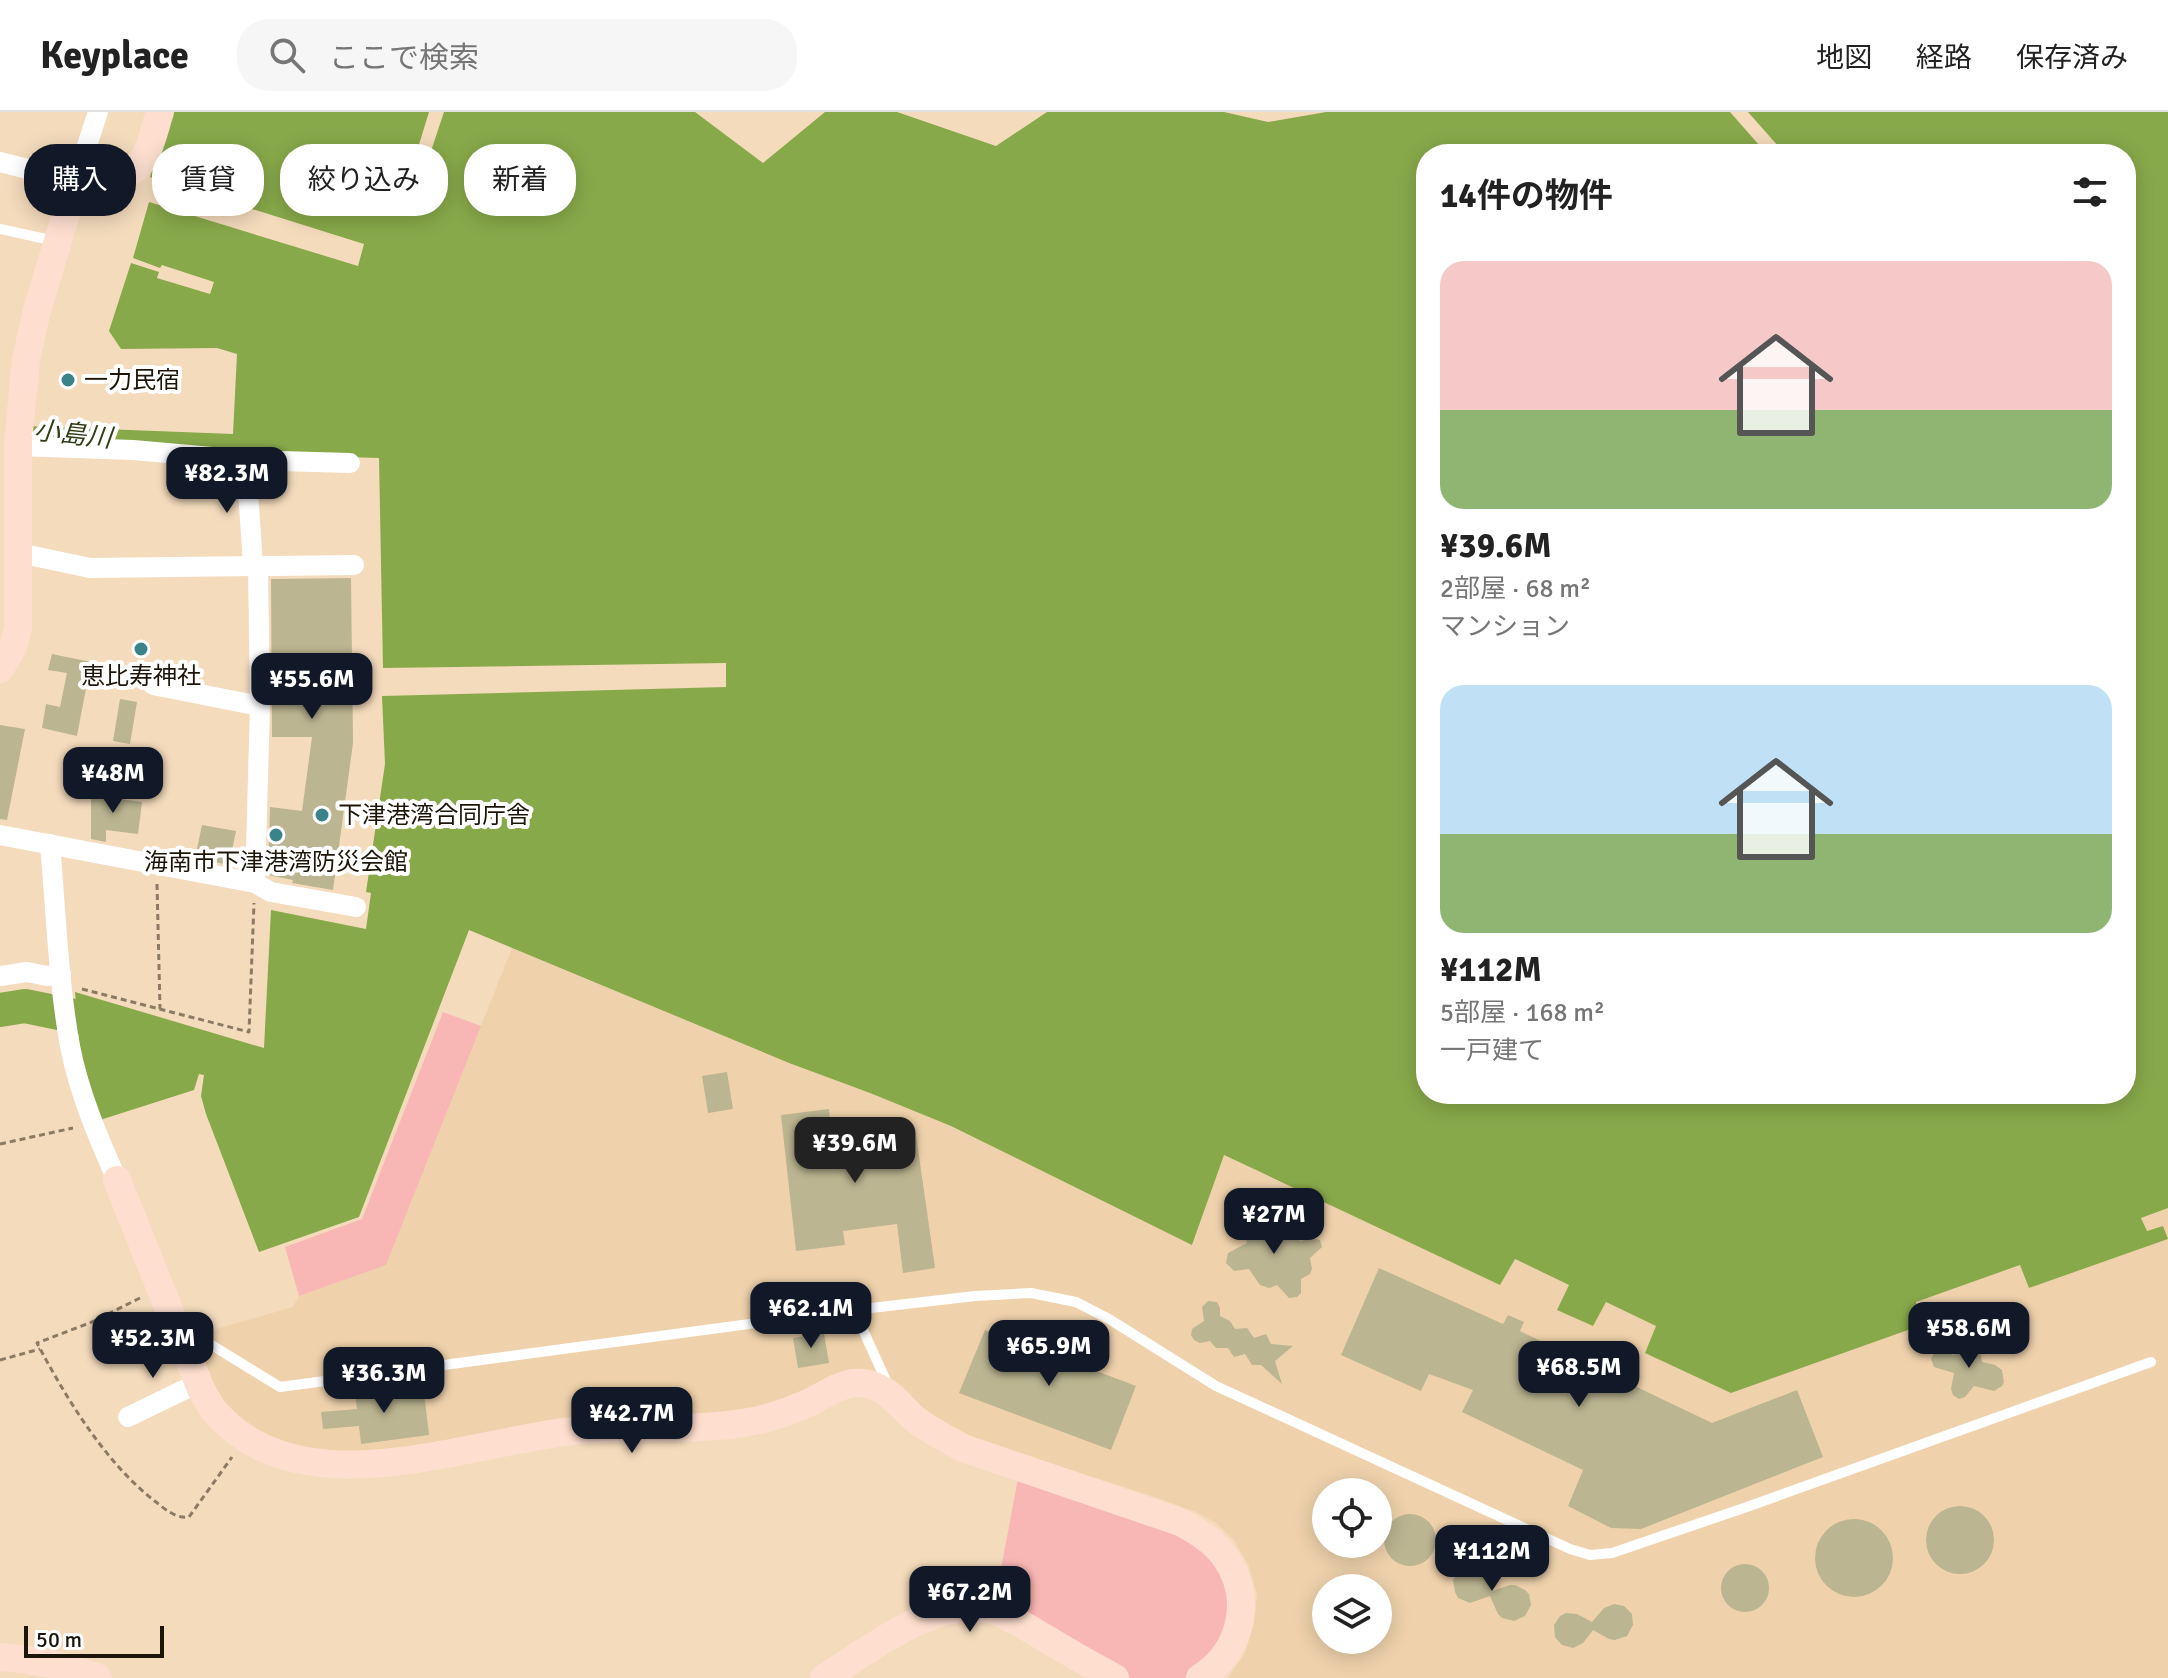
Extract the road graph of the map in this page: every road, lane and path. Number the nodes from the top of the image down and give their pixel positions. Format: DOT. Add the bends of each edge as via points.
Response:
graph roads {
  1 [pos="98,112"];
  2 [pos="160,112"];
  3 [pos="87,144"];
  4 [pos="0,162"];
  5 [pos="24,166"];
  6 [pos="136,169"];
  7 [pos="64,216"];
  8 [pos="0,229"];
  9 [pos="57,241"];
  10 [pos="18,437"];
  11 [pos="246,460"];
  12 [pos="350,463"];
  13 [pos="19,553"];
  14 [pos="354,565"];
  15 [pos="256,566"];
  16 [pos="0,669"];
  17 [pos="153,685"];
  18 [pos="260,706"];
  19 [pos="0,835"];
  20 [pos="50,844"];
  21 [pos="156,864"];
  22 [pos="255,883"];
  23 [pos="356,907"];
  24 [pos="0,976"];
  25 [pos="62,982"];
  26 [pos="160,1010"];
  27 [pos="92,1123"];
  28 [pos="0,1144"];
  29 [pos="117,1180"];
  30 [pos="160,1288"];
  31 [pos="854,1310"];
  32 [pos="210,1344"];
  33 [pos="40,1349"];
  34 [pos="0,1360"];
  35 [pos="2151,1362"];
  36 [pos="198,1383"];
  37 [pos="895,1400"];
  38 [pos="128,1417"];
  39 [pos="246,1438"];
  40 [pos="0,1657"];
  41 [pos="1205,1676"];
  42 [pos="98,1678"];
  43 [pos="824,1678"];
  44 [pos="1115,1678"];
  1 -- 3 [label="street"];
  2 -- 6 [label="street" via="145,159"];
  4 -- 5 [label="street"];
  7 -- 9 [label="street"];
  8 -- 9 [label="lane"];
  9 -- 10 [label="street" via="30,337"];
  10 -- 11 [label="street"];
  10 -- 13 [label="street"];
  11 -- 12 [label="street"];
  11 -- 15 [label="street"];
  13 -- 15 [label="street" via="90,568"];
  13 -- 16 [label="street" via="18,628"];
  14 -- 15 [label="street"];
  15 -- 18 [label="street"];
  17 -- 18 [label="street"];
  18 -- 22 [label="street"];
  19 -- 20 [label="street"];
  20 -- 21 [label="street"];
  20 -- 25 [label="street"];
  21 -- 22 [label="street"];
  21 -- 26 [label="path"];
  22 -- 23 [label="street" via="271,892"];
  22 -- 26 [label="path" via="249,1032"];
  24 -- 25 [label="street" via="27,972"];
  25 -- 26 [label="path"];
  25 -- 27 [label="street" via="71,1049"];
  27 -- 28 [label="path"];
  27 -- 29 [label="street"];
  29 -- 30 [label="street"];
  30 -- 33 [label="path" via="37,1343"];
  30 -- 36 [label="street"];
  31 -- 32 [label="lane" via="280,1387"];
  31 -- 35 [label="lane" via="1031,1293 1076,1302 1216,1386 1590,1555 1612,1553 1744,1508"];
  31 -- 37 [label="lane"];
  33 -- 34 [label="path"];
  33 -- 39 [label="path" via="107,1452 143,1493 178,1516 189,1517"];
  36 -- 38 [label="street"];
  36 -- 39 [label="street" via="214,1412"];
  37 -- 39 [label="street" via="859,1382 751,1422 571,1431 361,1464 312,1463 266,1450"];
  37 -- 41 [label="street" via="963,1448 1180,1522 1214,1544 1242,1592 1241,1617 1235,1638"];
  40 -- 42 [label="street" via="39,1661"];
  43 -- 44 [label="street" via="910,1626 966,1607 1013,1620"];
}
